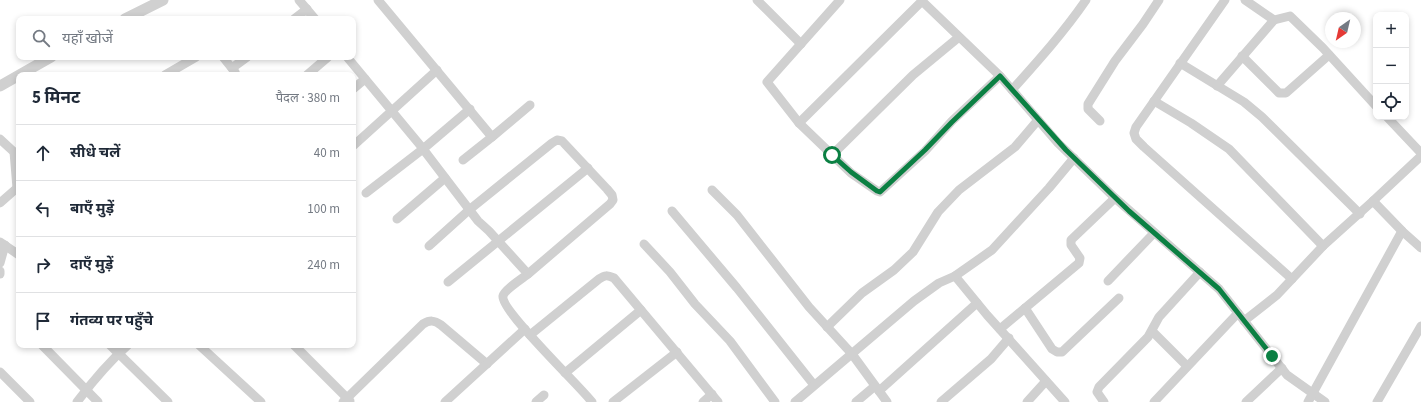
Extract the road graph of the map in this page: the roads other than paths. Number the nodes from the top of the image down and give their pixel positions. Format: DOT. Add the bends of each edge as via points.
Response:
graph roads {
  1 [pos="163,0"];
  2 [pos="299,0"];
  3 [pos="378,0"];
  4 [pos="757,0"];
  5 [pos="839,0"];
  6 [pos="1086,0"];
  7 [pos="1159,0"];
  8 [pos="1225,0"];
  9 [pos="1245,0"];
  10 [pos="143,5"];
  11 [pos="307,9"];
  12 [pos="129,16"];
  13 [pos="298,16"];
  14 [pos="313,16"];
  15 [pos="1274,20"];
  16 [pos="959,37"];
  17 [pos="801,44"];
  18 [pos="1329,55"];
  19 [pos="1242,56"];
  20 [pos="46,60"];
  21 [pos="191,60"];
  22 [pos="225,60"];
  23 [pos="244,60"];
  24 [pos="324,60"];
  25 [pos="349,60"];
  26 [pos="1180,63"];
  27 [pos="436,70"];
  28 [pos="25,72"];
  29 [pos="170,72"];
  30 [pos="234,72"];
  31 [pos="310,72"];
  32 [pos="1000,76"];
  33 [pos="16,77"];
  34 [pos="365,79"];
  35 [pos="0,86"];
  36 [pos="356,86"];
  37 [pos="1217,86"];
  38 [pos="1012,90"];
  39 [pos="1154,101"];
  40 [pos="1373,103"];
  41 [pos="530,105"];
  42 [pos="470,109"];
  43 [pos="392,111"];
  44 [pos="1038,120"];
  45 [pos="1390,120"];
  46 [pos="1100,121"];
  47 [pos="799,123"];
  48 [pos="492,137"];
  49 [pos="0,138"];
  50 [pos="356,143"];
  51 [pos="423,149"];
  52 [pos="16,152"];
  53 [pos="1421,152"];
  54 [pos="832,155"];
  55 [pos="1421,156"];
  56 [pos="1074,158"];
  57 [pos="463,160"];
  58 [pos="588,168"];
  59 [pos="445,178"];
  60 [pos="16,190"];
  61 [pos="712,190"];
  62 [pos="366,193"];
  63 [pos="1115,198"];
  64 [pos="1373,201"];
  65 [pos="0,203"];
  66 [pos="469,210"];
  67 [pos="672,211"];
  68 [pos="1360,214"];
  69 [pos="397,219"];
  70 [pos="1402,231"];
  71 [pos="1154,233"];
  72 [pos="499,242"];
  73 [pos="2,243"];
  74 [pos="644,244"];
  75 [pos="429,246"];
  76 [pos="1324,246"];
  77 [pos="1421,248"];
  78 [pos="16,253"];
  79 [pos="0,263"];
  80 [pos="1200,272"];
  81 [pos="528,274"];
  82 [pos="955,276"];
  83 [pos="1292,279"];
  84 [pos="1108,281"];
  85 [pos="448,282"];
  86 [pos="1119,298"];
  87 [pos="978,303"];
  88 [pos="1025,308"];
  89 [pos="641,310"];
  90 [pos="1238,313"];
  91 [pos="1244,321"];
  92 [pos="1421,326"];
  93 [pos="827,327"];
  94 [pos="1000,329"];
  95 [pos="1152,331"];
  96 [pos="527,332"];
  97 [pos="1009,338"];
  98 [pos="45,348"];
  99 [pos="113,348"];
  100 [pos="124,348"];
  101 [pos="201,348"];
  102 [pos="297,348"];
  103 [pos="677,352"];
  104 [pos="118,353"];
  105 [pos="852,354"];
  106 [pos="486,364"];
  107 [pos="1187,366"];
  108 [pos="1282,368"];
  109 [pos="0,372"];
  110 [pos="565,373"];
  111 [pos="1046,381"];
  112 [pos="814,385"];
  113 [pos="877,388"];
  114 [pos="86,390"];
  115 [pos="1313,393"];
  116 [pos="712,394"];
  117 [pos="544,395"];
  118 [pos="347,400"];
  119 [pos="947,400"];
  120 [pos="30,402"];
  121 [pos="77,402"];
  122 [pos="98,402"];
  123 [pos="168,402"];
  124 [pos="261,402"];
  125 [pos="445,402"];
  126 [pos="536,402"];
  127 [pos="592,402"];
  128 [pos="614,402"];
  129 [pos="703,402"];
  130 [pos="718,402"];
  131 [pos="776,402"];
  132 [pos="795,402"];
  133 [pos="856,402"];
  134 [pos="887,402"];
  135 [pos="1027,402"];
  136 [pos="1065,402"];
  137 [pos="1104,402"];
  138 [pos="1154,402"];
  139 [pos="1246,402"];
  140 [pos="1308,402"];
  141 [pos="1324,402"];
  142 [pos="1377,402"];
  1 -- 10 [label="street"];
  2 -- 11 [label="street"];
  3 -- 27 [label="street"];
  4 -- 17 [label="street"];
  5 -- 17 [label="street"];
  6 -- 38 [label="street" via="1047,51"];
  7 -- 46 [label="street" via="1115,60 1088,104 1088,109"];
  8 -- 26 [label="street"];
  9 -- 15 [label="street"];
  10 -- 12 [label="street"];
  11 -- 13 [label="street"];
  11 -- 14 [label="street"];
  15 -- 18 [label="street" via="1290,16"];
  15 -- 19 [label="street"];
  16 -- 32 [label="street"];
  16 -- 47 [label="street" via="922,1"];
  16 -- 54 [label="street" via="913,75"];
  17 -- 47 [label="street" via="767,82"];
  18 -- 19 [label="street" via="1286,93 1279,93"];
  18 -- 40 [label="street"];
  19 -- 37 [label="street"];
  20 -- 28 [label="street"];
  21 -- 29 [label="street"];
  22 -- 30 [label="street"];
  23 -- 30 [label="street"];
  24 -- 31 [label="street"];
  25 -- 34 [label="street"];
  26 -- 37 [label="street"];
  26 -- 39 [label="street"];
  27 -- 42 [label="street"];
  27 -- 43 [label="street"];
  32 -- 38 [label="street"];
  32 -- 54 [label="street" via="880,192"];
  33 -- 35 [label="street"];
  34 -- 36 [label="street"];
  34 -- 43 [label="street"];
  37 -- 68 [label="street" via="1244,102 1262,117"];
  38 -- 44 [label="street"];
  39 -- 76 [label="street" via="1191,122 1229,149"];
  39 -- 83 [label="street" via="1136,127 1136,139"];
  41 -- 48 [label="street"];
  42 -- 48 [label="street"];
  42 -- 51 [label="street"];
  43 -- 50 [label="street"];
  43 -- 51 [label="street"];
  44 -- 56 [label="street"];
  44 -- 93 [label="street" via="1015,147 959,190 938,212 913,252 894,270 862,293"];
  45 -- 53 [label="street"];
  47 -- 54 [label="street"];
  48 -- 57 [label="street"];
  49 -- 52 [label="street"];
  51 -- 59 [label="street"];
  51 -- 62 [label="street"];
  55 -- 64 [label="street"];
  56 -- 63 [label="street"];
  56 -- 82 [label="street" via="992,250"];
  58 -- 66 [label="street" via="562,141 557,140"];
  58 -- 72 [label="street"];
  58 -- 81 [label="street" via="612,195 613,200"];
  59 -- 66 [label="street"];
  59 -- 69 [label="street"];
  60 -- 65 [label="street"];
  61 -- 93 [label="street" via="737,215"];
  63 -- 71 [label="street"];
  63 -- 88 [label="street" via="1071,240 1071,245 1080,258 1078,263"];
  64 -- 68 [label="street"];
  64 -- 70 [label="street"];
  66 -- 72 [label="street"];
  66 -- 75 [label="street"];
  67 -- 112 [label="street"];
  68 -- 76 [label="street"];
  70 -- 77 [label="street"];
  70 -- 115 [label="street"];
  71 -- 80 [label="street"];
  71 -- 84 [label="street"];
  72 -- 81 [label="street"];
  72 -- 85 [label="street"];
  73 -- 78 [label="street"];
  73 -- 79 [label="street"];
  74 -- 131 [label="street" via="695,304 730,340"];
  76 -- 83 [label="street"];
  80 -- 90 [label="street" via="1219,289"];
  80 -- 95 [label="street" via="1159,317"];
  81 -- 96 [label="street" via="503,296 507,308"];
  82 -- 87 [label="street"];
  82 -- 105 [label="street" via="939,283 914,301"];
  83 -- 91 [label="street" via="1277,295"];
  86 -- 88 [label="street" via="1062,352 1052,349"];
  87 -- 94 [label="street"];
  87 -- 113 [label="street"];
  88 -- 94 [label="street"];
  89 -- 96 [label="street" via="614,278 605,275"];
  89 -- 103 [label="street"];
  89 -- 110 [label="street"];
  90 -- 91 [label="street"];
  90 -- 107 [label="street"];
  91 -- 108 [label="street"];
  92 -- 142 [label="street"];
  93 -- 105 [label="street"];
  94 -- 97 [label="street"];
  95 -- 107 [label="street"];
  95 -- 137 [label="street" via="1099,387 1098,392"];
  96 -- 106 [label="street"];
  96 -- 110 [label="street"];
  97 -- 111 [label="street"];
  97 -- 119 [label="street" via="991,359"];
  98 -- 114 [label="street"];
  99 -- 104 [label="street"];
  100 -- 104 [label="street"];
  101 -- 124 [label="street"];
  102 -- 118 [label="street"];
  103 -- 116 [label="street"];
  103 -- 128 [label="street"];
  104 -- 114 [label="street"];
  104 -- 123 [label="street"];
  105 -- 112 [label="street"];
  105 -- 113 [label="street"];
  106 -- 118 [label="street" via="442,325 430,321 423,324"];
  106 -- 125 [label="street"];
  107 -- 138 [label="street"];
  108 -- 115 [label="street" via="1287,375"];
  108 -- 139 [label="street"];
  109 -- 120 [label="street"];
  110 -- 127 [label="street"];
  111 -- 135 [label="street"];
  111 -- 136 [label="street"];
  112 -- 132 [label="street"];
  113 -- 133 [label="street"];
  113 -- 134 [label="street"];
  114 -- 121 [label="street"];
  114 -- 122 [label="street"];
  115 -- 140 [label="street"];
  115 -- 141 [label="street"];
  116 -- 129 [label="street"];
  116 -- 130 [label="street"];
  117 -- 126 [label="street"];
}
